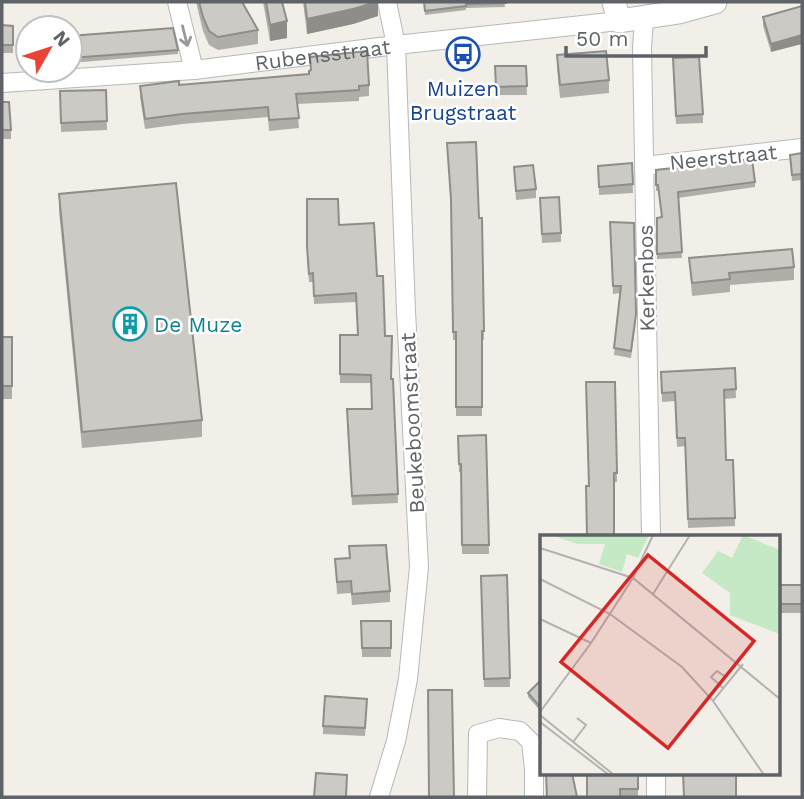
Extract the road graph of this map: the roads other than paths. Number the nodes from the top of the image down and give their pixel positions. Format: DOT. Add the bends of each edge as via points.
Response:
graph roads {
  1 [pos="177,2"];
  2 [pos="387,2"];
  3 [pos="715,2"];
  4 [pos="639,10"];
  5 [pos="617,12"];
  6 [pos="396,45"];
  7 [pos="194,70"];
  8 [pos="2,83"];
  9 [pos="802,148"];
  10 [pos="644,166"];
  11 [pos="651,535"];
  12 [pos="656,774"];
  13 [pos="379,797"];
  14 [pos="477,797"];
  15 [pos="534,797"];
  16 [pos="656,797"];
  1 -- 7 [label="street, one-way"];
  2 -- 6 [label="street, Beukeboomstraat"];
  3 -- 4 [label="street, Rubensstraat" via="679,12"];
  4 -- 5 [label="street, Rubensstraat"];
  4 -- 10 [label="street, Kerkenbos"];
  5 -- 6 [label="street, Rubensstraat"];
  6 -- 7 [label="street, Rubensstraat"];
  6 -- 13 [label="street, Beukeboomstraat" via="419,567 408,678"];
  7 -- 8 [label="street, Rubensstraat"];
  9 -- 10 [label="street, Neerstraat"];
  10 -- 11 [label="street, Kerkenbos"];
  12 -- 16 [label="street"];
  14 -- 15 [label="street" via="478,734 499,728 520,731 531,742"];
}
